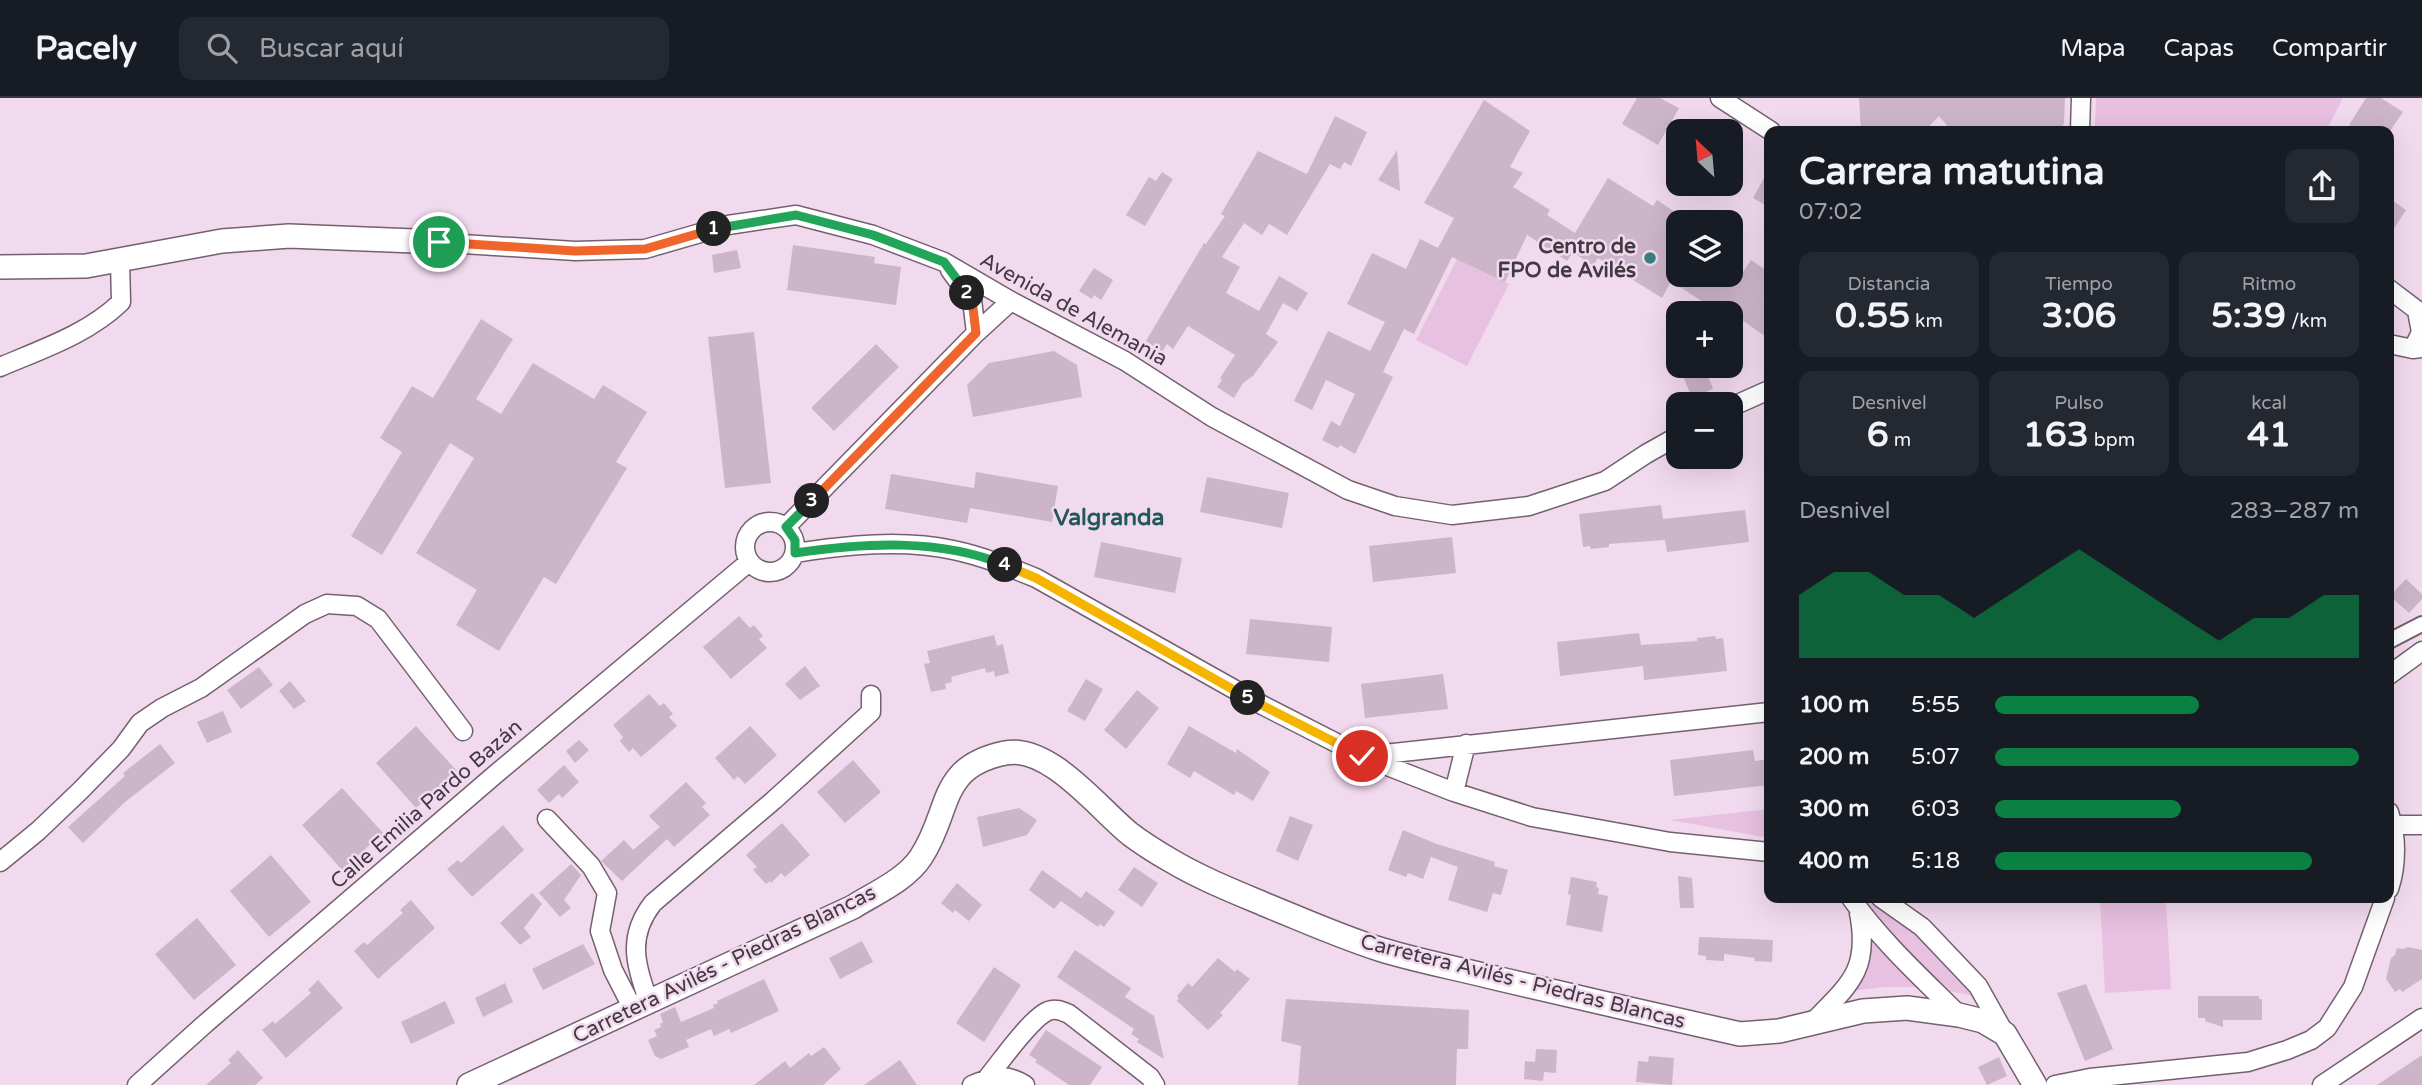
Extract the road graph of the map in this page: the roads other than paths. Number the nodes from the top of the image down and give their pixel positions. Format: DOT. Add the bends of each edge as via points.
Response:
graph roads {
  1 [pos="1720,98"];
  2 [pos="2081,98"];
  3 [pos="1764,126"];
  4 [pos="2080,126"];
  5 [pos="415,241"];
  6 [pos="120,261"];
  7 [pos="944,262"];
  8 [pos="0,267"];
  9 [pos="2394,293"];
  10 [pos="1011,301"];
  11 [pos="2420,312"];
  12 [pos="976,333"];
  13 [pos="2394,345"];
  14 [pos="2417,348"];
  15 [pos="0,367"];
  16 [pos="1764,392"];
  17 [pos="1743,402"];
  18 [pos="1666,443"];
  19 [pos="786,527"];
  20 [pos="795,553"];
  21 [pos="749,562"];
  22 [pos="2422,624"];
  23 [pos="2394,638"];
  24 [pos="2422,651"];
  25 [pos="2394,671"];
  26 [pos="871,695"];
  27 [pos="1764,713"];
  28 [pos="463,731"];
  29 [pos="1466,744"];
  30 [pos="1362,756"];
  31 [pos="1454,792"];
  32 [pos="547,819"];
  33 [pos="2394,820"];
  34 [pos="2422,825"];
  35 [pos="1764,851"];
  36 [pos="0,862"];
  37 [pos="1888,903"];
  38 [pos="2383,903"];
  39 [pos="1855,904"];
  40 [pos="641,1006"];
  41 [pos="1959,1014"];
  42 [pos="2422,1018"];
  43 [pos="1812,1023"];
  44 [pos="2005,1034"];
  45 [pos="980,1081"];
  46 [pos="137,1085"];
  47 [pos="469,1085"];
  48 [pos="1025,1085"];
  49 [pos="1155,1085"];
  50 [pos="2035,1085"];
  51 [pos="2055,1085"];
  52 [pos="2322,1085"];
  1 -- 3 [label="street"];
  2 -- 4 [label="street"];
  5 -- 6 [label="street" via="289,236 222,241"];
  5 -- 7 [label="street, Avenida de Alemania" via="575,251 645,249 728,225 796,215 873,235"];
  6 -- 8 [label="street"];
  6 -- 15 [label="street" via="121,302 104,318"];
  7 -- 10 [label="street, Avenida de Alemania"];
  7 -- 12 [label="street" via="972,300"];
  9 -- 11 [label="street"];
  10 -- 12 [label="street"];
  10 -- 18 [label="street, Avenida de Alemania" via="1348,490 1395,506 1452,514 1529,506 1605,481"];
  11 -- 14 [label="street"];
  12 -- 19 [label="street"];
  13 -- 14 [label="street"];
  16 -- 17 [label="street"];
  19 -- 20 [label="street" via="795,540"];
  19 -- 21 [label="street" via="768,522 749,532 744,550"];
  20 -- 21 [label="street" via="782,570 771,573 757,570"];
  20 -- 30 [label="street" via="898,545 951,549 997,562 1036,578"];
  21 -- 46 [label="street, Calle Emilia Pardo Bazán"];
  22 -- 23 [label="street"];
  24 -- 25 [label="street"];
  26 -- 40 [label="street" via="871,712 642,917 634,943"];
  27 -- 29 [label="street"];
  28 -- 36 [label="street" via="378,619 357,606 327,604 140,723 80,791"];
  29 -- 30 [label="street"];
  29 -- 31 [label="street"];
  30 -- 31 [label="street"];
  31 -- 35 [label="street" via="1532,817 1670,842"];
  32 -- 40 [label="street" via="591,866 607,893 600,931 613,970"];
  33 -- 34 [label="street"];
  37 -- 44 [label="street" via="1922,927 1978,986"];
  38 -- 51 [label="street" via="2353,987 2327,1028 2311,1040 2248,1062"];
  39 -- 41 [label="street" via="1908,967"];
  39 -- 43 [label="street" via="1864,939 1856,974"];
  40 -- 43 [label="street, Carretera Avilés - Piedras Blancas" via="853,906 896,881 920,859 950,789 964,770 981,759 1009,752 1047,762 1131,834 1170,860 1242,895 1380,949 1740,1034"];
  40 -- 47 [label="street, Carretera Avilés - Piedras Blancas"];
  41 -- 43 [label="street, Carretera Avilés - Piedras Blancas" via="1907,1008 1863,1011"];
  41 -- 44 [label="street, Carretera Avilés - Piedras Blancas"];
  42 -- 52 [label="street"];
  44 -- 50 [label="street"];
  45 -- 48 [label="street" via="1011,1076"];
  45 -- 49 [label="street" via="1034,1021 1058,1009"];
}
